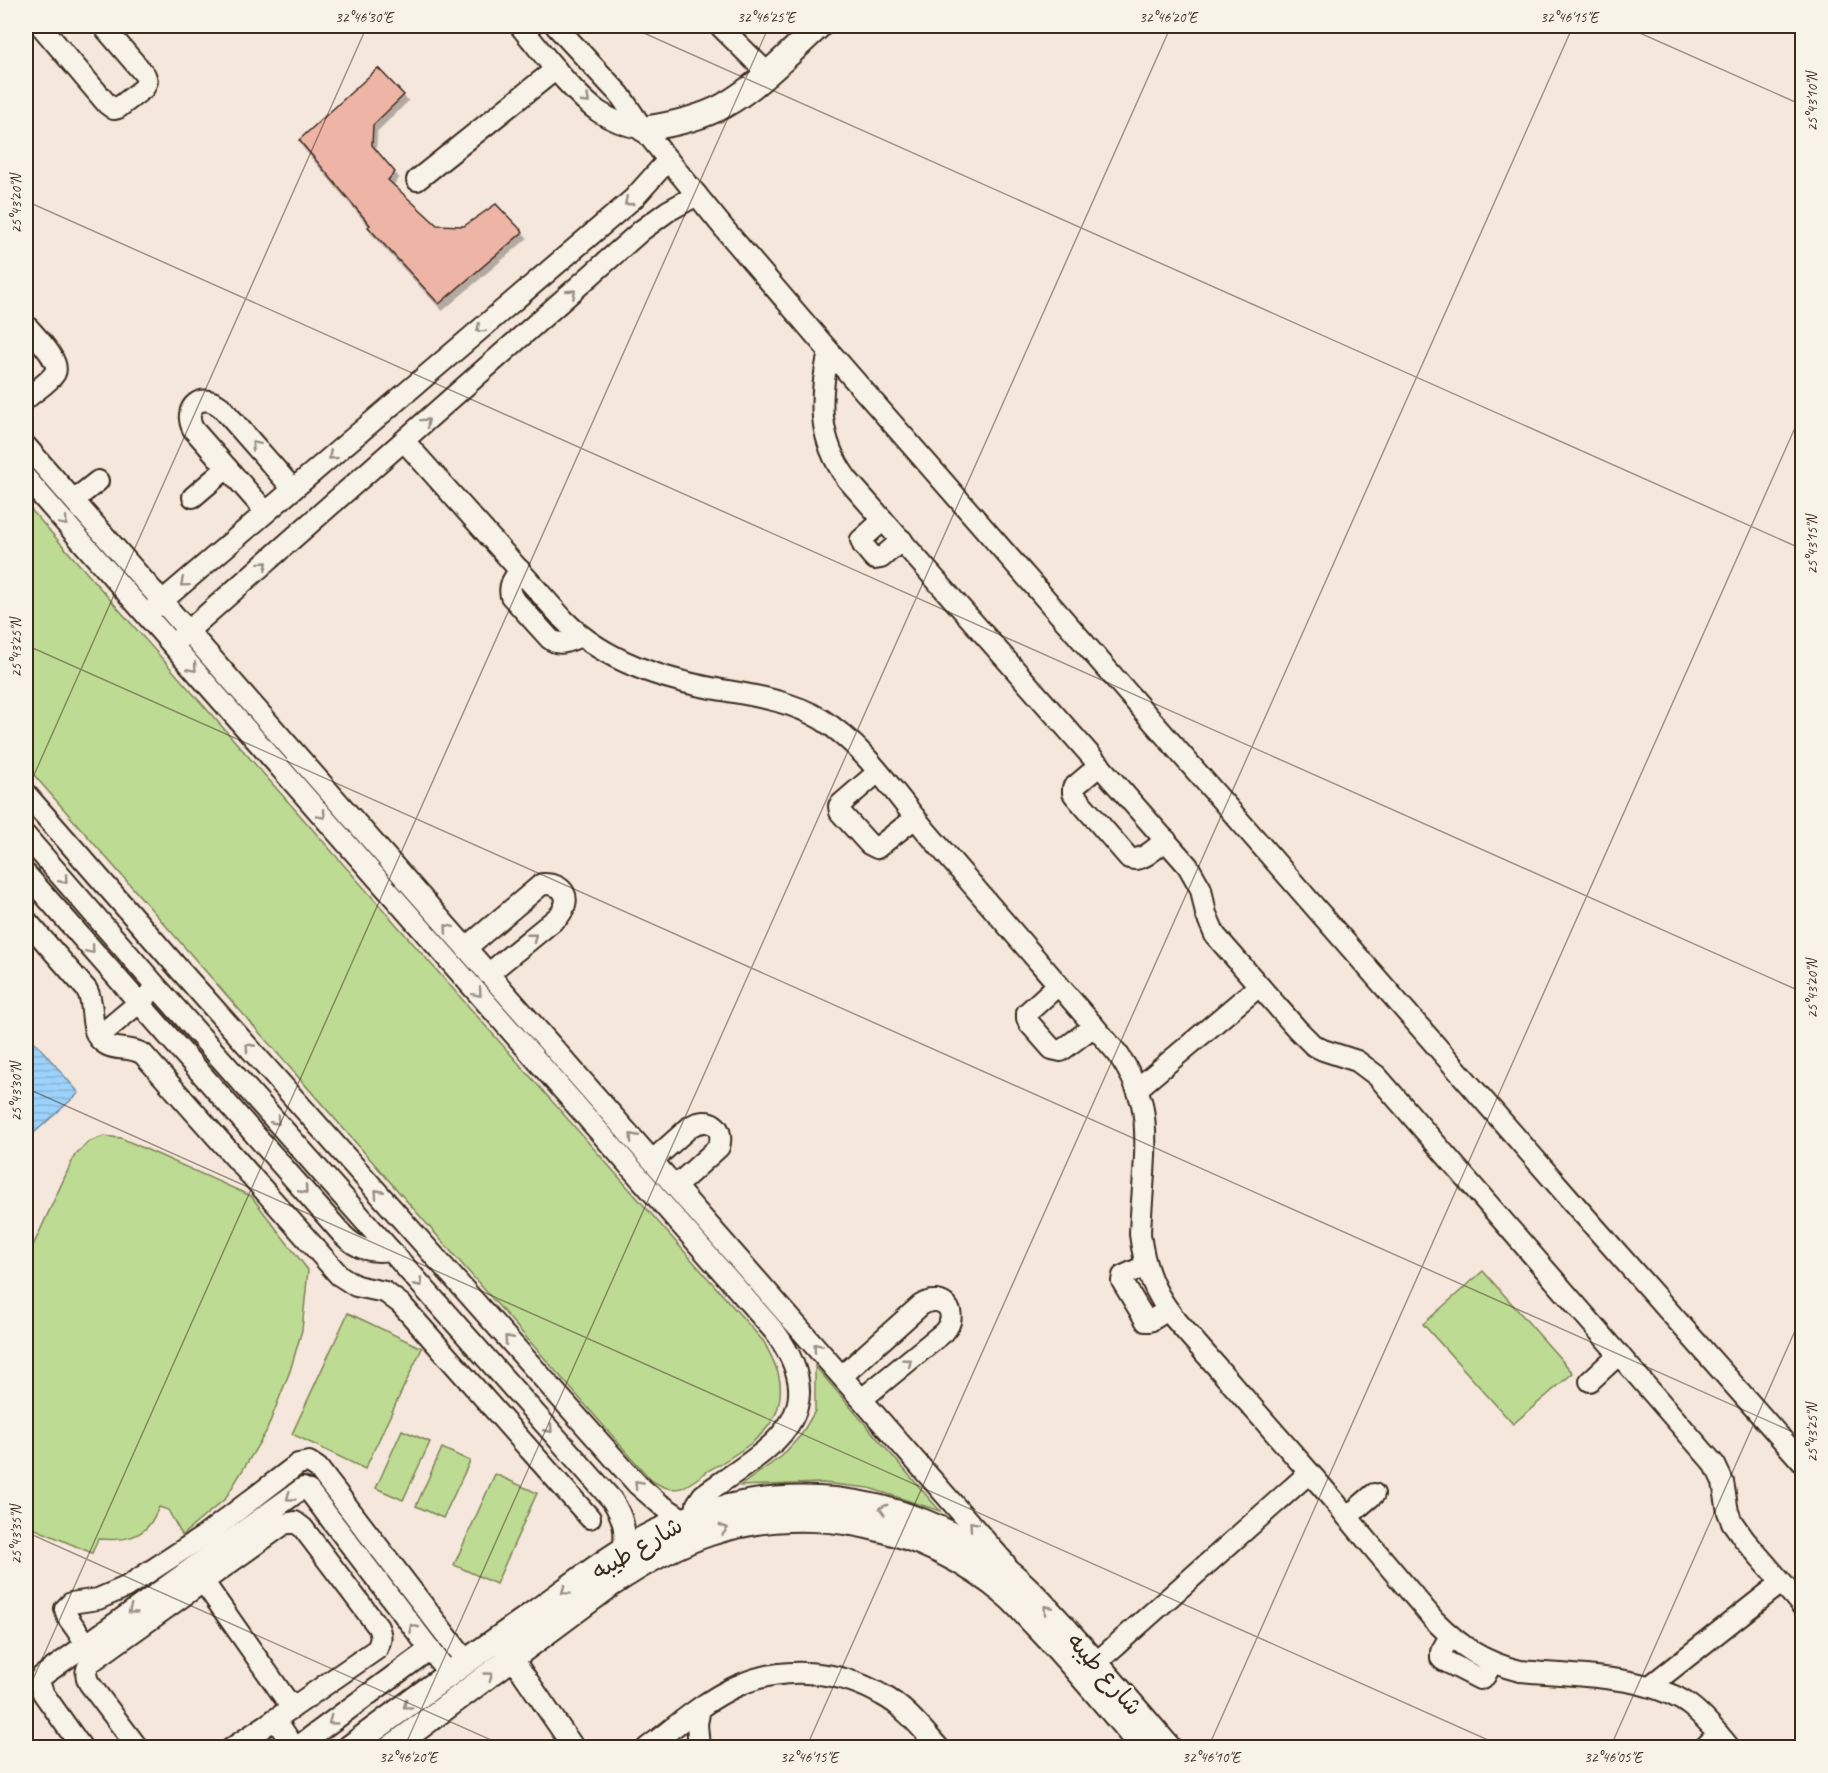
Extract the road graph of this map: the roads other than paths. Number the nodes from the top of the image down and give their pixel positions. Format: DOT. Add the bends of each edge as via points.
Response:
graph roads {
  1 [pos="41,26"];
  2 [pos="103,26"];
  3 [pos="519,26"];
  4 [pos="556,26"];
  5 [pos="720,26"];
  6 [pos="819,26"];
  7 [pos="556,69"];
  8 [pos="767,73"];
  9 [pos="643,129"];
  10 [pos="668,160"];
  11 [pos="417,180"];
  12 [pos="697,195"];
  13 [pos="26,325"];
  14 [pos="829,351"];
  15 [pos="26,399"];
  16 [pos="404,441"];
  17 [pos="26,446"];
  18 [pos="227,468"];
  19 [pos="26,478"];
  20 [pos="98,481"];
  21 [pos="293,489"];
  22 [pos="194,497"];
  23 [pos="74,500"];
  24 [pos="266,512"];
  25 [pos="883,520"];
  26 [pos="902,540"];
  27 [pos="162,601"];
  28 [pos="146,615"];
  29 [pos="188,631"];
  30 [pos="172,645"];
  31 [pos="1100,765"];
  32 [pos="878,772"];
  33 [pos="26,794"];
  34 [pos="915,818"];
  35 [pos="26,836"];
  36 [pos="1166,840"];
  37 [pos="26,874"];
  38 [pos="26,920"];
  39 [pos="466,948"];
  40 [pos="179,969"];
  41 [pos="488,974"];
  42 [pos="1058,985"];
  43 [pos="1259,986"];
  44 [pos="157,987"];
  45 [pos="138,1003"];
  46 [pos="1094,1026"];
  47 [pos="98,1037"];
  48 [pos="1137,1089"];
  49 [pos="653,1160"];
  50 [pos="676,1186"];
  51 [pos="390,1250"];
  52 [pos="1145,1266"];
  53 [pos="1168,1310"];
  54 [pos="1619,1354"];
  55 [pos="842,1376"];
  56 [pos="1590,1381"];
  57 [pos="862,1399"];
  58 [pos="1803,1462"];
  59 [pos="1309,1473"];
  60 [pos="1374,1494"];
  61 [pos="1347,1517"];
  62 [pos="590,1518"];
  63 [pos="690,1518"];
  64 [pos="623,1550"];
  65 [pos="203,1581"];
  66 [pos="1781,1583"];
  67 [pos="1025,1585"];
  68 [pos="1803,1606"];
  69 [pos="498,1638"];
  70 [pos="86,1643"];
  71 [pos="430,1649"];
  72 [pos="513,1658"];
  73 [pos="1096,1663"];
  74 [pos="458,1668"];
  75 [pos="1650,1686"];
  76 [pos="700,1708"];
  77 [pos="284,1714"];
  78 [pos="1718,1743"];
  79 [pos="82,1748"];
  80 [pos="138,1748"];
  81 [pos="232,1748"];
  82 [pos="295,1748"];
  83 [pos="349,1748"];
  84 [pos="391,1748"];
  85 [pos="574,1748"];
  86 [pos="646,1748"];
  87 [pos="699,1748"];
  88 [pos="939,1748"];
  89 [pos="1143,1748"];
  90 [pos="1169,1748"];
  1 -- 2 [label="street" via="110,107 118,108 144,88 147,81"];
  3 -- 7 [label="street"];
  4 -- 9 [label="street" via="620,95"];
  5 -- 8 [label="street"];
  6 -- 8 [label="main road"];
  7 -- 9 [label="street, one-way" via="600,112"];
  7 -- 11 [label="street"];
  8 -- 9 [label="main road" via="721,107"];
  9 -- 10 [label="street"];
  10 -- 12 [label="street"];
  10 -- 21 [label="street, one-way" via="627,203"];
  12 -- 14 [label="street"];
  16 -- 12 [label="street, one-way" via="642,230"];
  13 -- 15 [label="street" via="55,360 56,368"];
  14 -- 25 [label="street" via="823,423 831,454"];
  14 -- 58 [label="street"];
  29 -- 16 [label="street, one-way"];
  16 -- 32 [label="street" via="581,636 615,657 657,674 798,707 842,735"];
  17 -- 23 [label="street"];
  21 -- 18 [label="street, one-way" via="221,407 207,400 199,402 193,406 190,422"];
  18 -- 22 [label="street"];
  18 -- 24 [label="street"];
  19 -- 28 [label="street, one-way"];
  20 -- 23 [label="street"];
  21 -- 24 [label="street"];
  23 -- 27 [label="street"];
  24 -- 27 [label="street, one-way"];
  25 -- 26 [label="street"];
  25 -- 26 [label="street" via="861,540 873,557 881,558"];
  26 -- 31 [label="street"];
  27 -- 28 [label="street"];
  27 -- 29 [label="street"];
  28 -- 30 [label="street"];
  29 -- 30 [label="street"];
  39 -- 29 [label="street, one-way"];
  30 -- 63 [label="street, one-way" via="784,1345 792,1359 799,1391 789,1427 773,1444 704,1495"];
  31 -- 36 [label="street"];
  31 -- 36 [label="street" via="1073,793 1129,858 1141,858"];
  32 -- 34 [label="street"];
  32 -- 34 [label="street" via="839,806 840,812 877,848"];
  33 -- 40 [label="street"];
  34 -- 42 [label="street"];
  35 -- 44 [label="street, one-way"];
  36 -- 43 [label="street" via="1195,877 1215,935"];
  37 -- 45 [label="street, one-way"];
  38 -- 47 [label="street" via="87,990"];
  39 -- 41 [label="street"];
  41 -- 39 [label="street, one-way" via="559,916 566,898 561,889 542,884"];
  40 -- 44 [label="street"];
  63 -- 40 [label="street, one-way" via="660,1504 638,1485"];
  49 -- 41 [label="street, one-way"];
  42 -- 46 [label="street"];
  42 -- 46 [label="street" via="1027,1013 1029,1023 1052,1049 1061,1051"];
  43 -- 48 [label="street"];
  43 -- 54 [label="street" via="1313,1045 1357,1061 1377,1076"];
  44 -- 45 [label="street"];
  44 -- 51 [label="street, one-way"];
  45 -- 47 [label="street"];
  45 -- 51 [label="street, one-way" via="351,1242 370,1251"];
  46 -- 48 [label="street" via="1130,1071"];
  47 -- 62 [label="street" via="108,1046 143,1054 339,1275 356,1286 385,1292 401,1304"];
  48 -- 52 [label="street" via="1144,1122 1140,1234"];
  49 -- 50 [label="street"];
  49 -- 50 [label="street" via="691,1126 706,1121 714,1125 719,1131 719,1147"];
  55 -- 50 [label="street, one-way"];
  51 -- 64 [label="street, one-way" via="612,1500 624,1524"];
  52 -- 53 [label="street"];
  52 -- 53 [label="street" via="1123,1276 1122,1281 1146,1321"];
  53 -- 59 [label="street"];
  54 -- 56 [label="street"];
  54 -- 66 [label="street" via="1715,1465 1732,1522"];
  55 -- 57 [label="street"];
  57 -- 55 [label="street, one-way" via="950,1326 952,1318 945,1304 937,1300 921,1305"];
  67 -- 57 [label="street, one-way"];
  59 -- 61 [label="street"];
  59 -- 73 [label="street"];
  60 -- 61 [label="street"];
  61 -- 75 [label="street" via="1434,1620 1468,1650 1492,1663 1520,1671"];
  63 -- 64 [label="main road, شارع طيبه"];
  67 -- 63 [label="main road, شارع طيبه, one-way" via="954,1537 875,1506 823,1498 772,1499"];
  64 -- 69 [label="main road, شارع طيبه, one-way"];
  65 -- 77 [label="street"];
  65 -- 77 [label="street" via="284,1524 295,1522 378,1627 381,1642 377,1649"];
  65 -- 80 [label="street" via="87,1666 89,1683"];
  66 -- 68 [label="street"];
  66 -- 75 [label="street"];
  73 -- 67 [label="main road, شارع طيبه, one-way"];
  69 -- 72 [label="street"];
  69 -- 74 [label="main road, شارع طيبه"];
  71 -- 70 [label="street, one-way" via="305,1488"];
  70 -- 74 [label="street" via="68,1617 67,1605 98,1599 126,1587 204,1536 298,1464 309,1462 318,1467"];
  70 -- 79 [label="street" via="45,1672 39,1682"];
  71 -- 74 [label="street"];
  71 -- 82 [label="street, one-way"];
  84 -- 72 [label="main road, شارع طيبه, one-way"];
  72 -- 85 [label="street"];
  72 -- 89 [label="main road, شارع طيبه, one-way" via="619,1579 688,1542 762,1521 844,1521 920,1542 989,1581 1010,1597 1054,1644"];
  73 -- 90 [label="main road, شارع طيبه"];
  74 -- 83 [label="main road, شارع طيبه, one-way"];
  75 -- 78 [label="street" via="1688,1704 1704,1718"];
  76 -- 86 [label="street"];
  76 -- 87 [label="street"];
  76 -- 88 [label="street" via="738,1685 767,1676 827,1674 884,1696 917,1723"];
  77 -- 81 [label="street"];
  77 -- 82 [label="street"];
}
